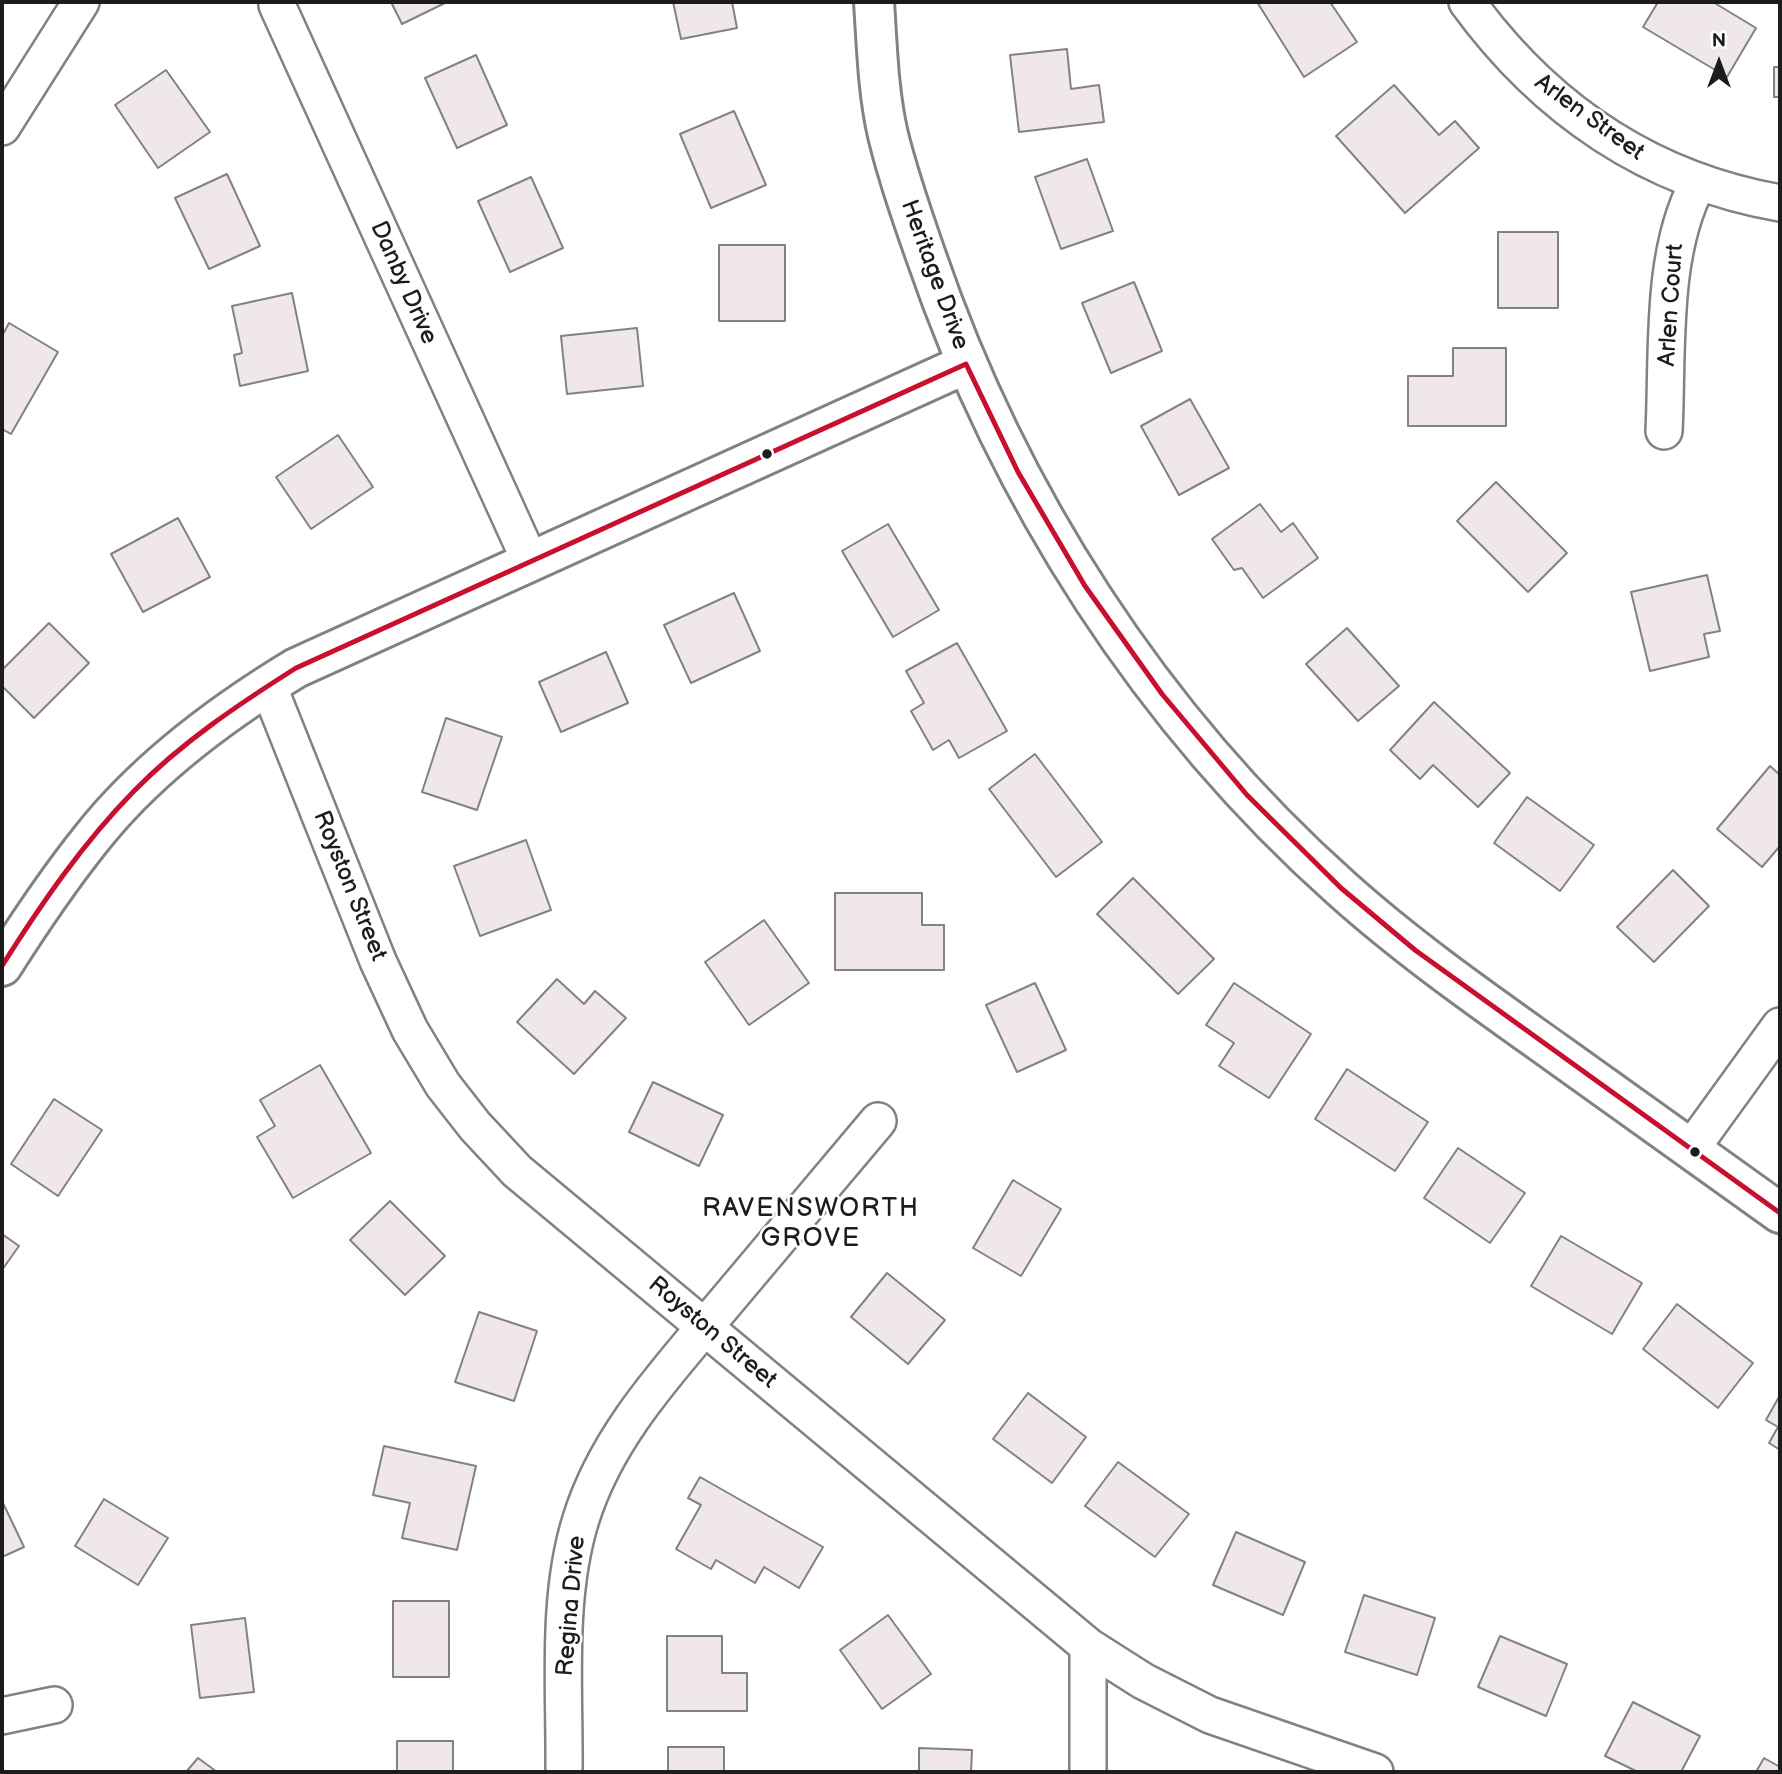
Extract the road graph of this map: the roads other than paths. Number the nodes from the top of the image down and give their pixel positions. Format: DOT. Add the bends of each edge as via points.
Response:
graph roads {
  1 [pos="81,2"];
  2 [pos="874,2"];
  3 [pos="1468,2"];
  4 [pos="277,5"];
  5 [pos="2,127"];
  6 [pos="1698,183"];
  7 [pos="1780,202"];
  8 [pos="966,364"];
  9 [pos="1664,431"];
  10 [pos="530,561"];
  11 [pos="268,685"];
  12 [pos="2,966"];
  13 [pos="1780,1026"];
  14 [pos="878,1121"];
  15 [pos="1691,1149"];
  16 [pos="1780,1213"];
  17 [pos="705,1328"];
  18 [pos="1088,1646"];
  19 [pos="54,1705"];
  20 [pos="2,1716"];
  21 [pos="564,1772"];
  22 [pos="1087,1772"];
  23 [pos="1374,1772"];
  1 -- 5 [label="street"];
  2 -- 8 [label="street, Heritage Drive" via="888,133"];
  3 -- 6 [label="street, Arlen Street" via="1499,46 1548,93 1600,132"];
  4 -- 10 [label="street, Danby Drive"];
  6 -- 7 [label="street, Arlen Street"];
  6 -- 9 [label="street, Arlen Court" via="1677,232"];
  8 -- 10 [label="street"];
  8 -- 15 [label="street, Heritage Drive" via="1017,471 1075,572 1138,664 1214,759 1304,853 1405,941"];
  10 -- 11 [label="street"];
  11 -- 12 [label="street" via="202,731 148,778 93,836"];
  11 -- 17 [label="street, Royston Street" via="378,961 443,1086 517,1171"];
  13 -- 15 [label="street"];
  14 -- 17 [label="street, Regina Drive"];
  15 -- 16 [label="street, Heritage Drive"];
  17 -- 18 [label="street, Royston Street"];
  17 -- 21 [label="street, Regina Drive" via="640,1406 604,1461 581,1519 571,1564 566,1627"];
  18 -- 22 [label="street"];
  18 -- 23 [label="street, Royston Street" via="1143,1681 1210,1714"];
  19 -- 20 [label="street"];
}
